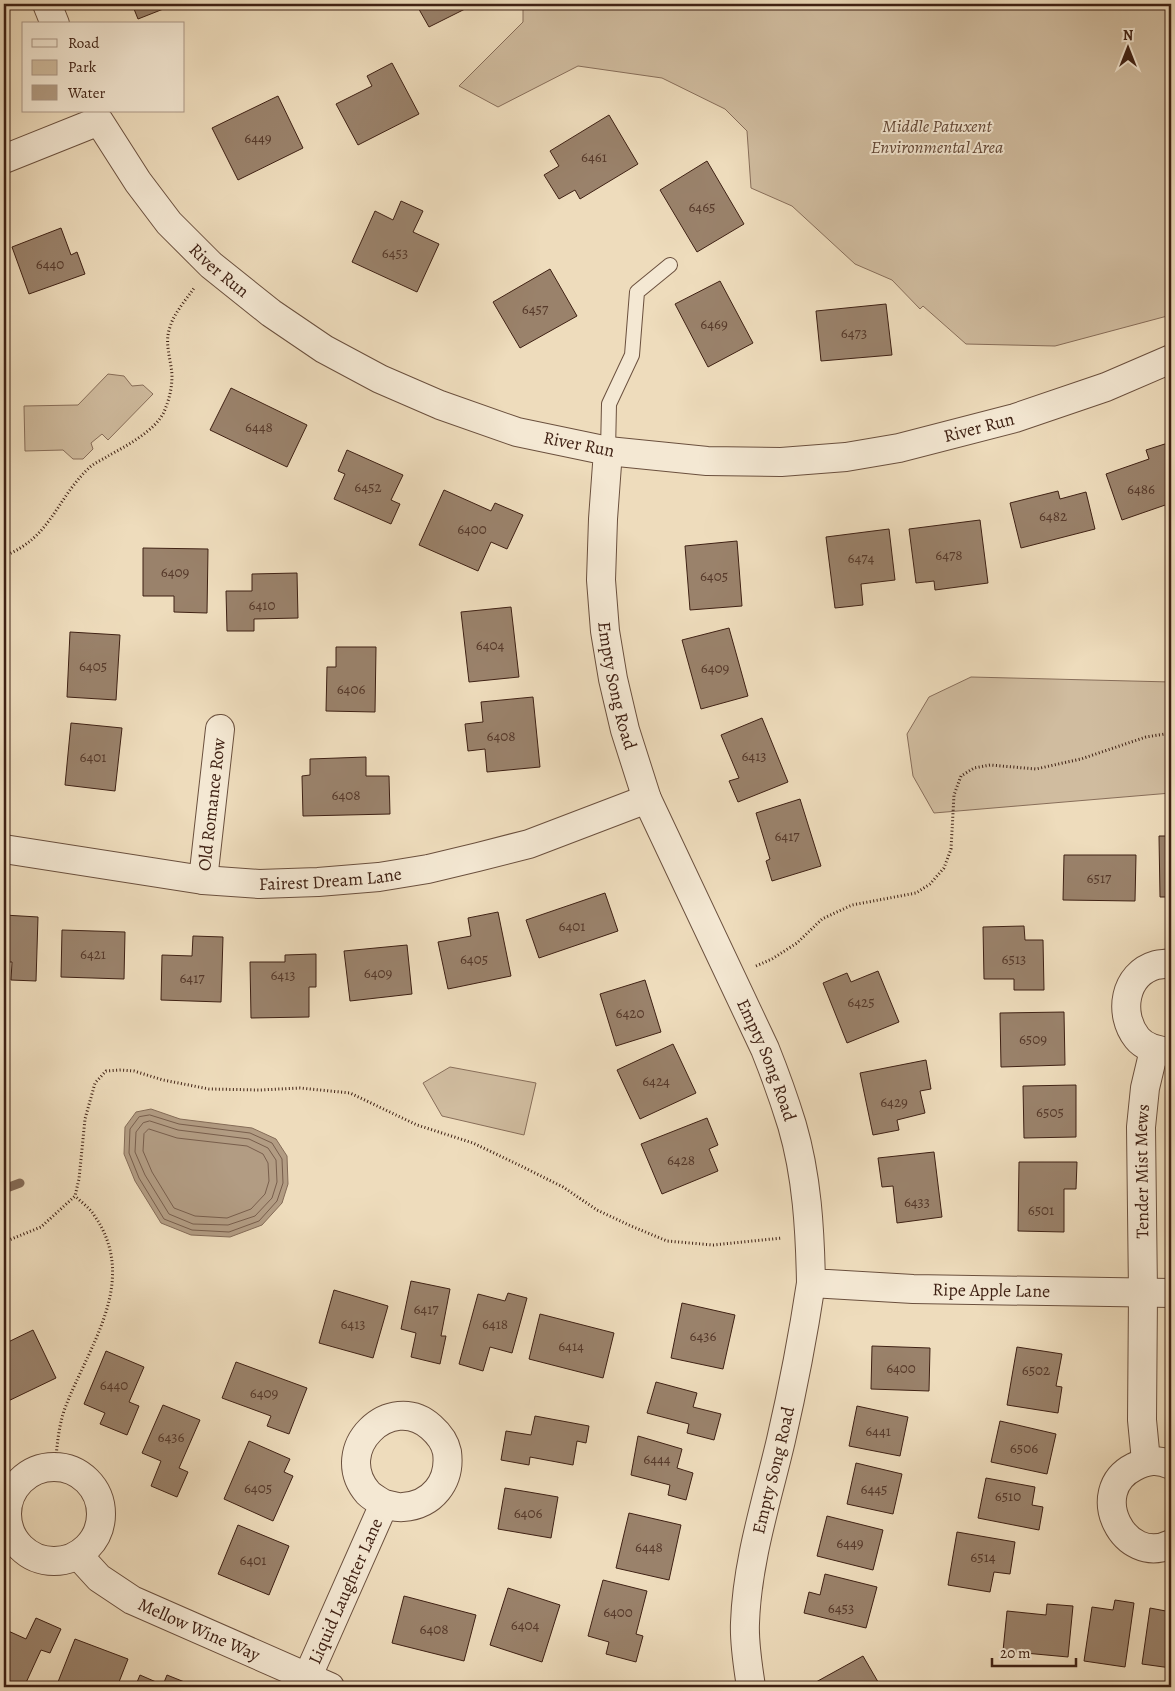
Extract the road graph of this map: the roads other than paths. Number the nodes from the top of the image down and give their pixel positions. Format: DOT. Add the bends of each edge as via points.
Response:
graph roads {
  1 [pos="47,4"];
  2 [pos="54,22"];
  3 [pos="97,116"];
  4 [pos="4,159"];
  5 [pos="670,265"];
  6 [pos="1171,360"];
  7 [pos="608,451"];
  8 [pos="220,729"];
  9 [pos="647,798"];
  10 [pos="4,849"];
  11 [pos="202,880"];
  12 [pos="1171,964"];
  13 [pos="1163,1051"];
  14 [pos="811,1283"];
  15 [pos="1144,1293"];
  16 [pos="1171,1293"];
  17 [pos="1158,1463"];
  18 [pos="384,1504"];
  19 [pos="1171,1544"];
  20 [pos="78,1555"];
  21 [pos="318,1682"];
  22 [pos="751,1687"];
  1 -- 2 [label="street"];
  3 -- 4 [label="street"];
  3 -- 7 [label="street, River Run" via="148,196 210,265 324,349 380,379 440,405 516,432"];
  5 -- 7 [label="lane" via="637,292 632,355 609,404"];
  6 -- 7 [label="street, River Run" via="1106,387 1015,418 908,446 846,457 781,462 707,461"];
  7 -- 9 [label="street, Empty Song Road" via="601,580 605,631 626,730"];
  8 -- 11 [label="street, Old Romance Row"];
  9 -- 11 [label="street, Fairest Dream Lane" via="529,844 428,869 379,877 308,882 259,884"];
  9 -- 14 [label="street, Empty Song Road" via="783,1094 800,1163 810,1236"];
  10 -- 11 [label="street, Fairest Dream Lane"];
  12 -- 13 [label="street, Tender Mist Mews" via="1155,966 1141,974 1130,988 1125,1006 1127,1022 1138,1039"];
  13 -- 15 [label="street, Tender Mist Mews" via="1145,1088 1141,1128"];
  14 -- 15 [label="street, Ripe Apple Lane" via="913,1289"];
  14 -- 22 [label="street, Empty Song Road" via="792,1395 747,1590 744,1624"];
  15 -- 16 [label="street, Ripe Apple Lane"];
  15 -- 17 [label="street, Tender Mist Mews" via="1142,1420"];
  17 -- 19 [label="street" via="1126,1471 1115,1486 1111,1502 1114,1521 1124,1535 1139,1545 1151,1548"];
  18 -- 21 [label="street, Liquid Laughter Lane"];
  20 -- 20 [label="street" via="91,1544 100,1526 101,1507 94,1489 80,1474 63,1468 46,1468 29,1474 17,1484 9,1500 7,1523 13,1539 28,1554 45,1561 63,1561"];
  20 -- 21 [label="street, Mellow Wine Way" via="99,1578 132,1600"];
}
